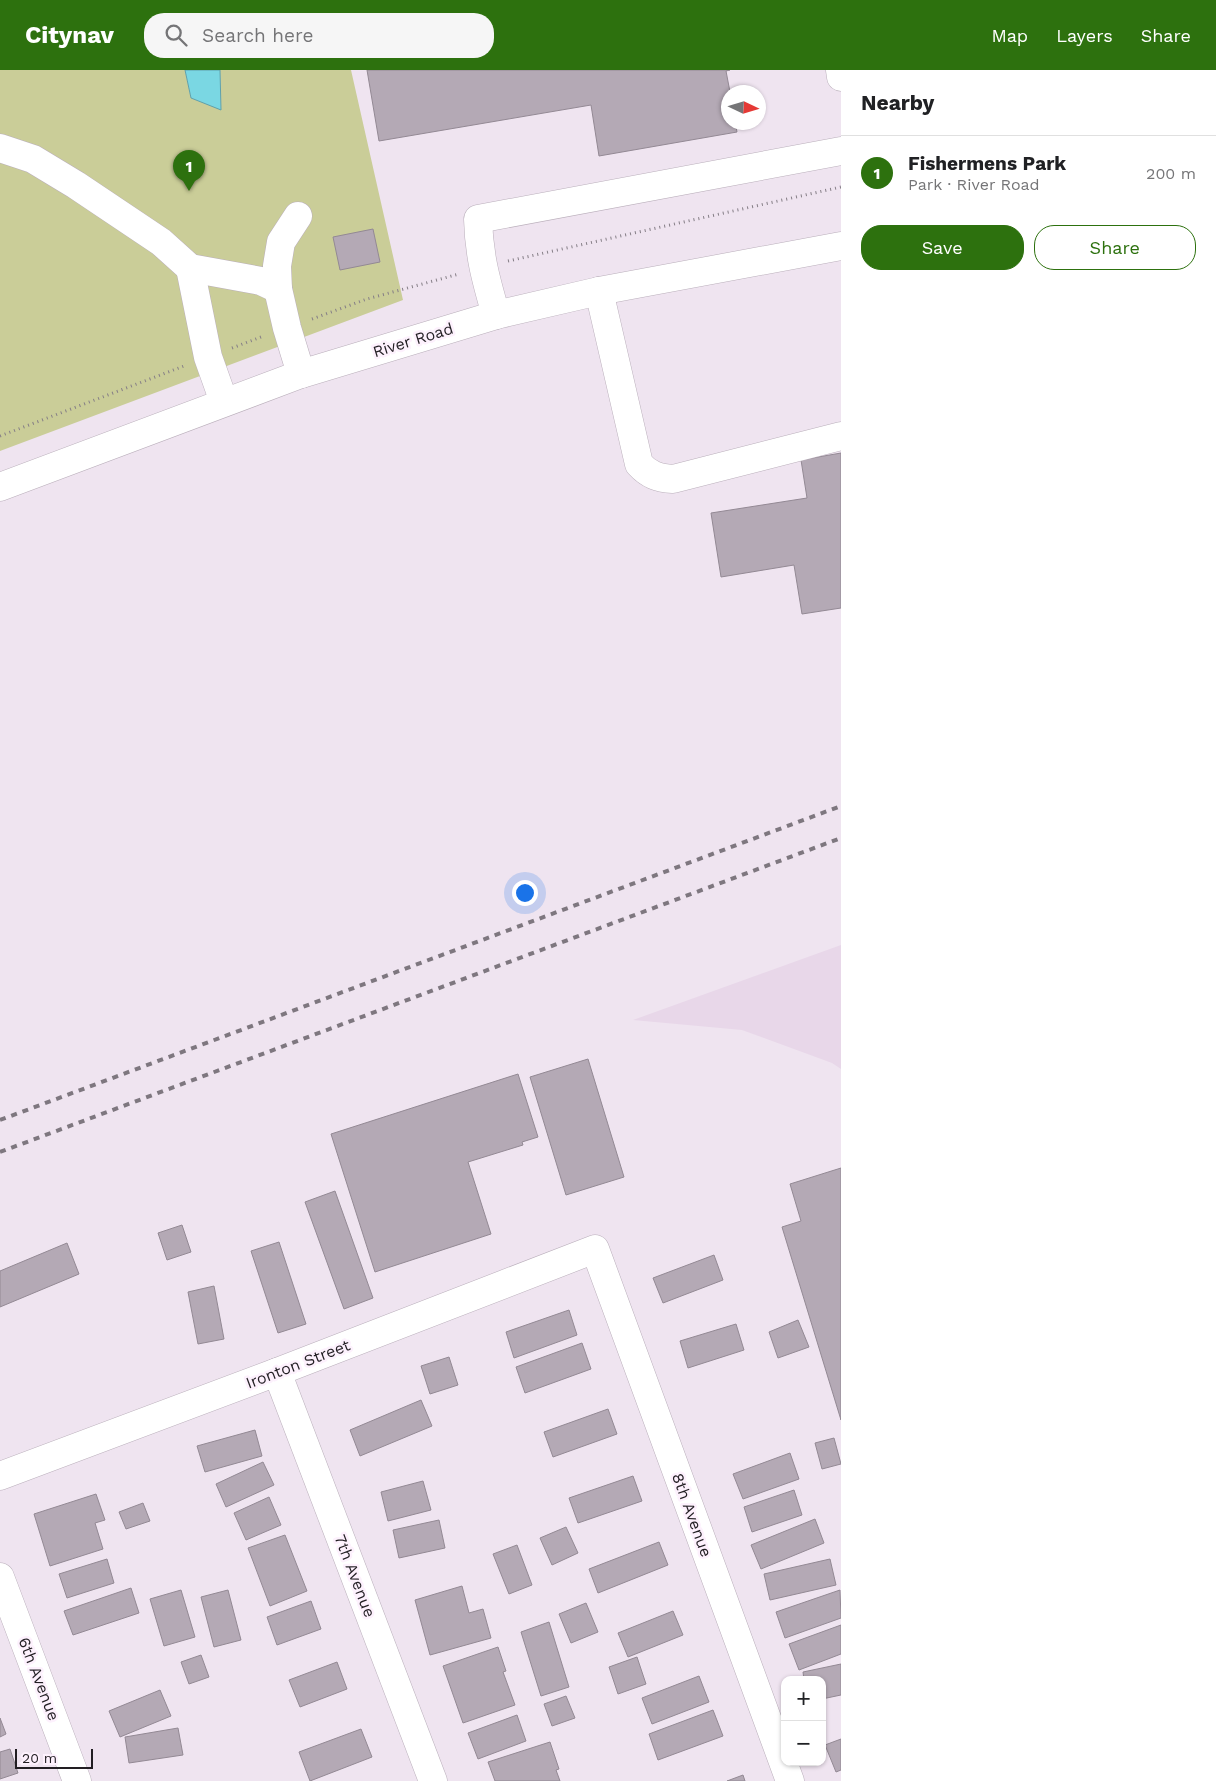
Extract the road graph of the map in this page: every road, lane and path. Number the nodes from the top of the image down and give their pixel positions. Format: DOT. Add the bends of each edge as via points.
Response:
graph roads {
  1 [pos="840,70"];
  2 [pos="841,77"];
  3 [pos="0,148"];
  4 [pos="841,151"];
  5 [pos="841,187"];
  6 [pos="298,216"];
  7 [pos="841,246"];
  8 [pos="502,262"];
  9 [pos="190,268"];
  10 [pos="457,274"];
  11 [pos="278,289"];
  12 [pos="599,290"];
  13 [pos="496,315"];
  14 [pos="303,322"];
  15 [pos="266,336"];
  16 [pos="230,349"];
  17 [pos="186,365"];
  18 [pos="301,374"];
  19 [pos="224,402"];
  20 [pos="0,436"];
  21 [pos="841,436"];
  22 [pos="0,487"];
  23 [pos="594,1249"];
  24 [pos="278,1372"];
  25 [pos="0,1476"];
  26 [pos="0,1577"];
  27 [pos="77,1781"];
  28 [pos="433,1781"];
  29 [pos="790,1781"];
  1 -- 2 [label="street"];
  3 -- 9 [label="street" via="33,159 76,185 162,242"];
  4 -- 13 [label="street" via="478,219 482,268"];
  5 -- 8 [label="path"];
  6 -- 11 [label="street" via="282,242 277,266"];
  7 -- 12 [label="street, River Road"];
  9 -- 11 [label="street" via="261,281"];
  9 -- 19 [label="street" via="208,357"];
  10 -- 14 [label="path" via="367,299"];
  11 -- 18 [label="street"];
  12 -- 13 [label="street, River Road"];
  12 -- 21 [label="street" via="639,464 647,472 659,478 673,479"];
  13 -- 18 [label="street, River Road"];
  15 -- 16 [label="path"];
  17 -- 20 [label="path"];
  18 -- 19 [label="street, River Road"];
  19 -- 22 [label="street, River Road"];
  23 -- 24 [label="street, Ironton Street"];
  23 -- 29 [label="street, 8th Avenue"];
  24 -- 25 [label="street, Ironton Street"];
  24 -- 28 [label="street, 7th Avenue"];
  26 -- 27 [label="street, 6th Avenue"];
}
